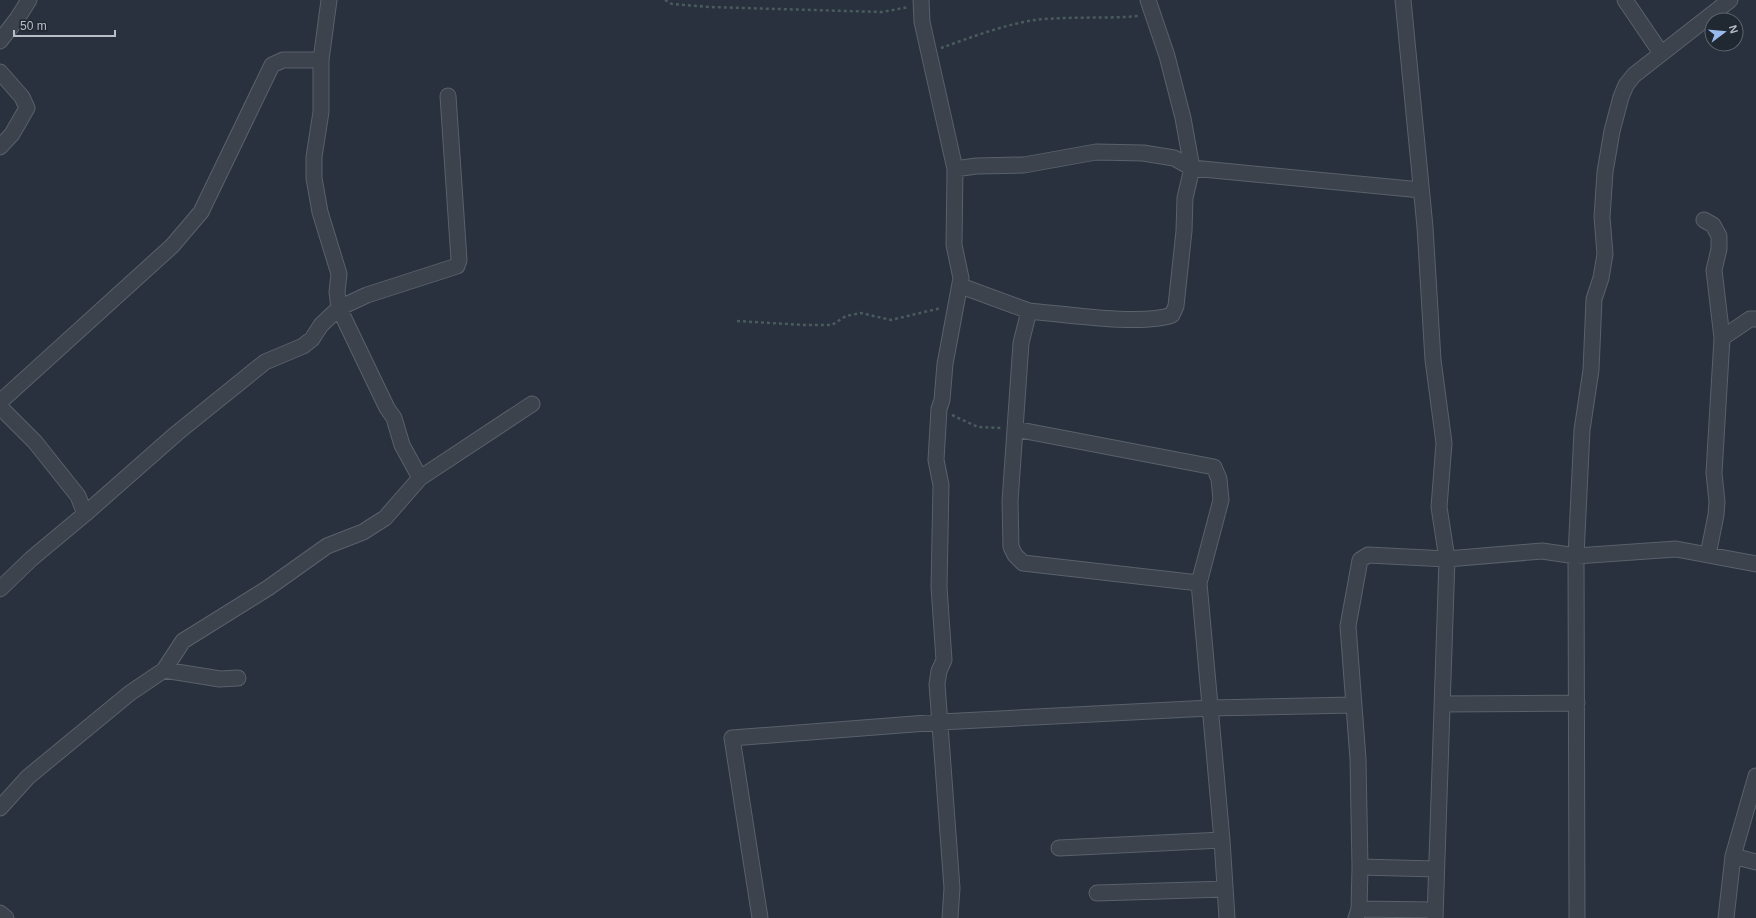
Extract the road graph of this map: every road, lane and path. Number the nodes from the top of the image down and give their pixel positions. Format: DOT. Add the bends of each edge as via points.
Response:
graph roads {
  1 [pos="29,0"];
  2 [pos="329,0"];
  3 [pos="665,0"];
  4 [pos="1148,0"];
  5 [pos="1413,0"];
  6 [pos="1625,0"];
  7 [pos="1730,0"];
  8 [pos="921,2"];
  9 [pos="1403,7"];
  10 [pos="1152,15"];
  11 [pos="0,41"];
  12 [pos="929,52"];
  13 [pos="1661,52"];
  14 [pos="321,60"];
  15 [pos="0,72"];
  16 [pos="448,96"];
  17 [pos="0,147"];
  18 [pos="1192,168"];
  19 [pos="955,169"];
  20 [pos="1422,190"];
  21 [pos="1704,220"];
  22 [pos="961,286"];
  23 [pos="957,304"];
  24 [pos="339,308"];
  25 [pos="1029,311"];
  26 [pos="1756,319"];
  27 [pos="737,321"];
  28 [pos="1722,338"];
  29 [pos="0,402"];
  30 [pos="532,404"];
  31 [pos="0,407"];
  32 [pos="939,409"];
  33 [pos="1016,429"];
  34 [pos="420,478"];
  35 [pos="85,514"];
  36 [pos="1708,555"];
  37 [pos="1576,556"];
  38 [pos="1447,559"];
  39 [pos="1756,564"];
  40 [pos="1199,583"];
  41 [pos="0,589"];
  42 [pos="164,670"];
  43 [pos="238,678"];
  44 [pos="1577,703"];
  45 [pos="1443,704"];
  46 [pos="1354,705"];
  47 [pos="1210,708"];
  48 [pos="940,722"];
  49 [pos="1756,776"];
  50 [pos="0,808"];
  51 [pos="1222,840"];
  52 [pos="1059,848"];
  53 [pos="1733,856"];
  54 [pos="1756,862"];
  55 [pos="1360,867"];
  56 [pos="1436,869"];
  57 [pos="1225,889"];
  58 [pos="1097,893"];
  59 [pos="0,913"];
  60 [pos="1358,914"];
  61 [pos="1393,914"];
  62 [pos="1435,914"];
  63 [pos="6,918"];
  64 [pos="760,918"];
  65 [pos="950,918"];
  66 [pos="1227,918"];
  67 [pos="1576,918"];
  68 [pos="1726,918"];
  1 -- 11 [label="street"];
  2 -- 14 [label="street"];
  3 -- 8 [label="path" via="672,4 709,7 882,12"];
  4 -- 10 [label="street"];
  5 -- 9 [label="street"];
  6 -- 13 [label="street"];
  7 -- 13 [label="street"];
  8 -- 12 [label="street" via="922,22"];
  9 -- 20 [label="street"];
  10 -- 12 [label="path" via="1033,20"];
  10 -- 18 [label="street" via="1183,118"];
  12 -- 19 [label="street"];
  13 -- 37 [label="street" via="1626,86 1612,131 1605,172 1602,217 1606,254 1594,299 1591,370 1582,430"];
  14 -- 24 [label="street" via="321,112 314,157 314,178 320,212 339,274"];
  14 -- 29 [label="street" via="283,60 272,65 201,212 172,246"];
  15 -- 17 [label="street" via="22,97 27,108 12,134"];
  16 -- 24 [label="street" via="458,260 456,266 367,295"];
  18 -- 19 [label="street" via="1174,158 1143,153 1096,152 1024,165"];
  18 -- 20 [label="street"];
  18 -- 25 [label="street" via="1185,198 1186,216 1178,291 1172,315 1163,319 1123,319"];
  19 -- 22 [label="street" via="954,245"];
  20 -- 38 [label="street" via="1433,360 1444,443 1439,507"];
  21 -- 28 [label="street" via="1713,225 1718,236 1719,249 1714,270"];
  22 -- 23 [label="street"];
  22 -- 25 [label="street"];
  23 -- 27 [label="path" via="892,320 861,313 846,316 832,325"];
  23 -- 32 [label="street"];
  24 -- 34 [label="street" via="394,418 402,445"];
  24 -- 35 [label="street" via="321,325 312,339 303,346 265,362 177,433"];
  25 -- 33 [label="street" via="1021,343"];
  26 -- 28 [label="street" via="1750,320"];
  28 -- 36 [label="street" via="1714,473 1717,502"];
  30 -- 34 [label="street"];
  31 -- 35 [label="street" via="35,442 78,496"];
  32 -- 33 [label="path" via="978,428"];
  32 -- 48 [label="street" via="936,460 941,485 939,588 944,660 937,684"];
  33 -- 40 [label="street" via="1010,501 1011,547 1023,562"];
  33 -- 40 [label="street" via="1214,467 1219,479 1221,500"];
  34 -- 42 [label="street" via="385,518 363,532 327,546 268,588 183,641"];
  35 -- 41 [label="street"];
  36 -- 37 [label="street" via="1676,550"];
  36 -- 39 [label="street"];
  37 -- 38 [label="street" via="1542,551"];
  37 -- 44 [label="street"];
  38 -- 45 [label="street"];
  38 -- 46 [label="street" via="1368,555 1360,560 1348,626"];
  40 -- 47 [label="street"];
  42 -- 43 [label="street" via="220,679"];
  42 -- 50 [label="street" via="130,693 28,777"];
  44 -- 45 [label="street"];
  44 -- 67 [label="street"];
  45 -- 56 [label="street"];
  46 -- 47 [label="street"];
  46 -- 55 [label="street"];
  47 -- 48 [label="street"];
  47 -- 51 [label="street"];
  48 -- 64 [label="street" via="732,738"];
  48 -- 65 [label="street" via="952,888"];
  49 -- 53 [label="street"];
  51 -- 52 [label="street"];
  51 -- 57 [label="street"];
  53 -- 54 [label="street"];
  53 -- 68 [label="street"];
  55 -- 56 [label="street"];
  55 -- 60 [label="street"];
  56 -- 62 [label="street"];
  57 -- 58 [label="street"];
  57 -- 66 [label="street"];
  59 -- 63 [label="street"];
  60 -- 61 [label="street"];
  61 -- 62 [label="street"];
}
